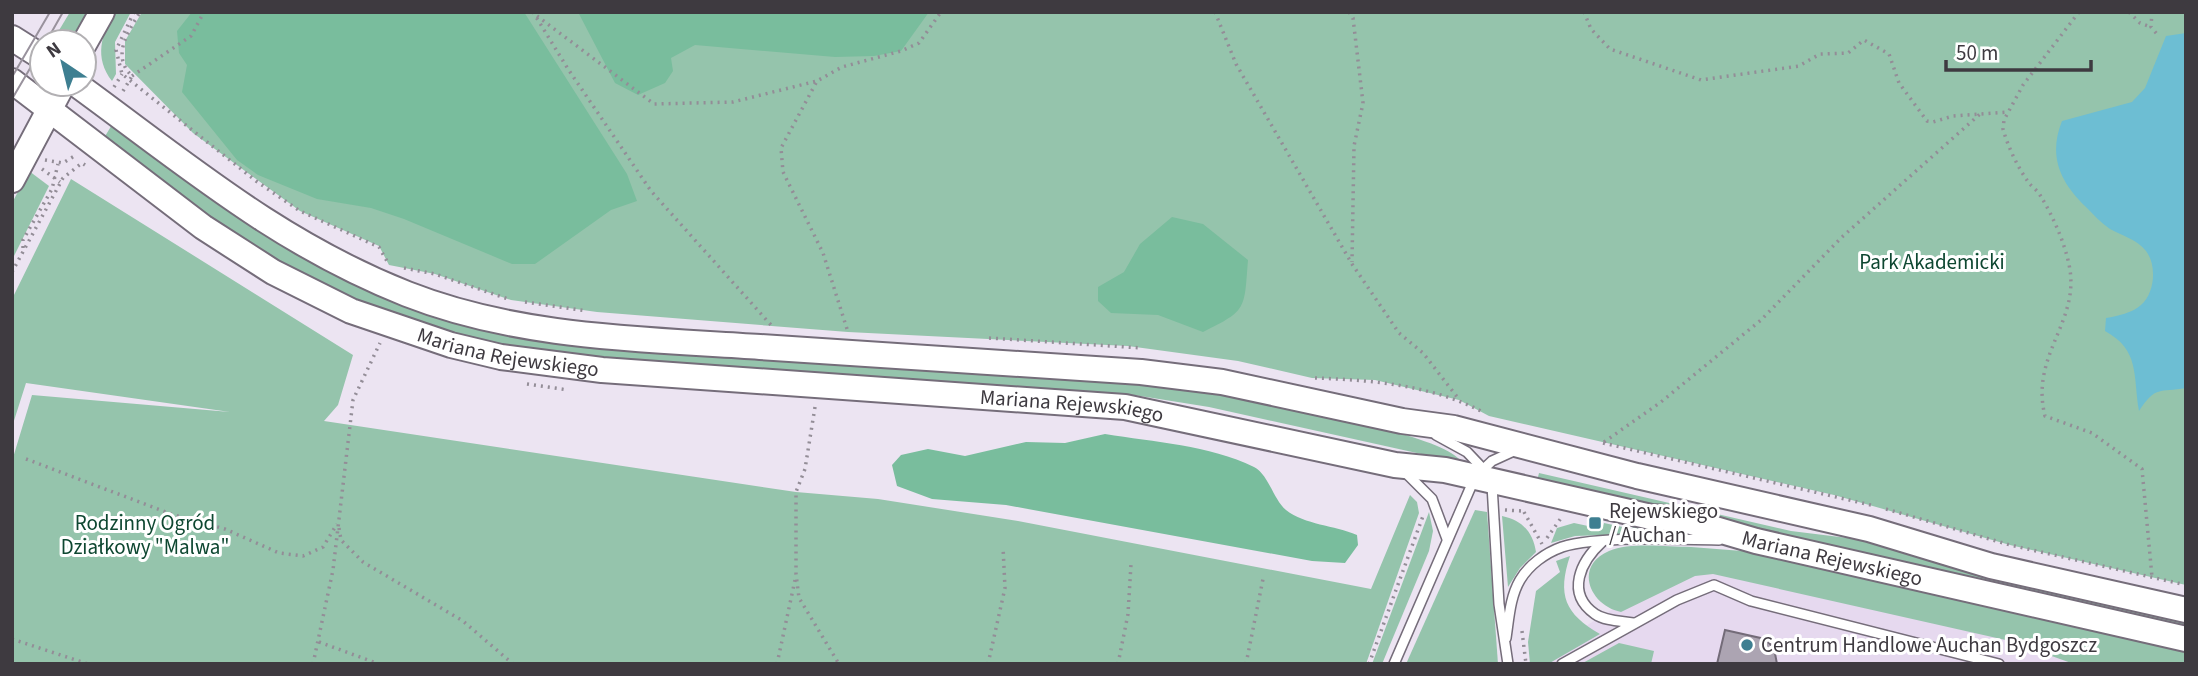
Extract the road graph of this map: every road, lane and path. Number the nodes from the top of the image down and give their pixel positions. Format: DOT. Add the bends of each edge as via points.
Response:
graph roads {
  1 [pos="102,12"];
  2 [pos="134,12"];
  3 [pos="204,12"];
  4 [pos="941,12"];
  5 [pos="1215,12"];
  6 [pos="1349,12"];
  7 [pos="1584,12"];
  8 [pos="2079,12"];
  9 [pos="2129,12"];
  10 [pos="2152,12"];
  11 [pos="534,13"];
  12 [pos="2151,27"];
  13 [pos="93,28"];
  14 [pos="2157,34"];
  15 [pos="12,38"];
  16 [pos="28,48"];
  17 [pos="132,76"];
  18 [pos="12,81"];
  19 [pos="817,81"];
  20 [pos="56,98"];
  21 [pos="95,98"];
  22 [pos="50,109"];
  23 [pos="1982,113"];
  24 [pos="2009,113"];
  25 [pos="58,164"];
  26 [pos="12,180"];
  27 [pos="1352,264"];
  28 [pos="389,265"];
  29 [pos="400,267"];
  30 [pos="12,272"];
  31 [pos="597,312"];
  32 [pos="387,325"];
  33 [pos="759,325"];
  34 [pos="835,328"];
  35 [pos="816,384"];
  36 [pos="1459,400"];
  37 [pos="1402,421"];
  38 [pos="1603,443"];
  39 [pos="1527,446"];
  40 [pos="26,459"];
  41 [pos="1395,465"];
  42 [pos="1483,476"];
  43 [pos="1559,521"];
  44 [pos="338,523"];
  45 [pos="1547,538"];
  46 [pos="1447,539"];
  47 [pos="1756,541"];
  48 [pos="1602,542"];
  49 [pos="1003,547"];
  50 [pos="1131,564"];
  51 [pos="796,574"];
  52 [pos="2152,577"];
  53 [pos="1263,579"];
  54 [pos="2186,610"];
  55 [pos="1633,623"];
  56 [pos="1506,638"];
  57 [pos="12,639"];
  58 [pos="2186,639"];
  59 [pos="318,641"];
  60 [pos="88,664"];
  61 [pos="313,664"];
  62 [pos="379,664"];
  63 [pos="513,664"];
  64 [pos="777,664"];
  65 [pos="839,664"];
  66 [pos="988,664"];
  67 [pos="1118,664"];
  68 [pos="1246,664"];
  69 [pos="1394,664"];
  70 [pos="1508,664"];
  71 [pos="1562,664"];
  72 [pos="1999,664"];
  1 -- 13 [label="street"];
  2 -- 28 [label="path" via="118,42 116,59 122,74 300,211 379,247"];
  3 -- 17 [label="path" via="191,36"];
  4 -- 19 [label="path" via="919,43 842,67"];
  5 -- 27 [label="path" via="1236,64"];
  6 -- 27 [label="path" via="1363,103 1354,146"];
  7 -- 23 [label="path" via="1591,29 1610,49 1701,80 1799,66 1820,54 1848,53 1864,40 1889,54 1899,83 1927,121"];
  8 -- 24 [label="path" via="2030,74"];
  9 -- 12 [label="path"];
  10 -- 12 [label="path"];
  11 -- 19 [label="path" via="654,104 733,102"];
  11 -- 33 [label="path" via="651,191 772,326"];
  12 -- 14 [label="path"];
  15 -- 16 [label="street"];
  18 -- 22 [label="street, Mariana Rejewskiego"];
  19 -- 34 [label="path" via="781,148 783,172 823,253 847,329"];
  20 -- 22 [label="street"];
  21 -- 37 [label="street, Mariana Rejewskiego" via="232,202 306,247 405,293 474,316 524,327 626,338 1175,375"];
  22 -- 26 [label="street"];
  22 -- 32 [label="street, Mariana Rejewskiego" via="243,254 319,296"];
  23 -- 24 [label="path"];
  23 -- 38 [label="path" via="1842,237 1761,320"];
  24 -- 52 [label="path" via="2004,120 2006,137 2029,184 2039,192 2070,271 2071,296 2041,380 2045,416 2092,433 2142,469"];
  25 -- 30 [label="path"];
  27 -- 36 [label="path" via="1399,333 1423,353"];
  29 -- 31 [label="path" via="511,300"];
  32 -- 35 [label="street, Mariana Rejewskiego" via="451,345 548,365"];
  32 -- 44 [label="path" via="353,400"];
  35 -- 41 [label="street, Mariana Rejewskiego" via="1125,407"];
  35 -- 51 [label="path" via="814,423 796,492"];
  37 -- 39 [label="street, Mariana Rejewskiego"];
  37 -- 42 [label="lane" via="1458,447"];
  39 -- 42 [label="lane" via="1500,456"];
  39 -- 54 [label="street, Mariana Rejewskiego" via="1869,529 1991,566"];
  40 -- 44 [label="path" via="225,529 279,553 303,556 323,547"];
  41 -- 42 [label="street, Mariana Rejewskiego"];
  41 -- 46 [label="lane" via="1432,499"];
  42 -- 46 [label="lane"];
  42 -- 47 [label="street, Mariana Rejewskiego" via="1651,517 1681,519"];
  42 -- 56 [label="lane"];
  43 -- 45 [label="path"];
  44 -- 59 [label="path"];
  44 -- 63 [label="path" via="341,540 363,562 463,621"];
  46 -- 69 [label="lane"];
  47 -- 48 [label="lane"];
  47 -- 58 [label="street, Mariana Rejewskiego"];
  48 -- 55 [label="lane" via="1581,566 1577,583 1583,601 1594,614"];
  48 -- 56 [label="lane" via="1560,548 1534,564 1516,588"];
  49 -- 66 [label="path" via="1005,589"];
  50 -- 67 [label="path"];
  51 -- 64 [label="path"];
  51 -- 65 [label="path" via="799,598"];
  53 -- 68 [label="path"];
  55 -- 71 [label="lane"];
  55 -- 72 [label="lane" via="1714,585 1751,601"];
  56 -- 70 [label="lane"];
  57 -- 60 [label="path"];
  59 -- 61 [label="path"];
  59 -- 62 [label="path"];
}
